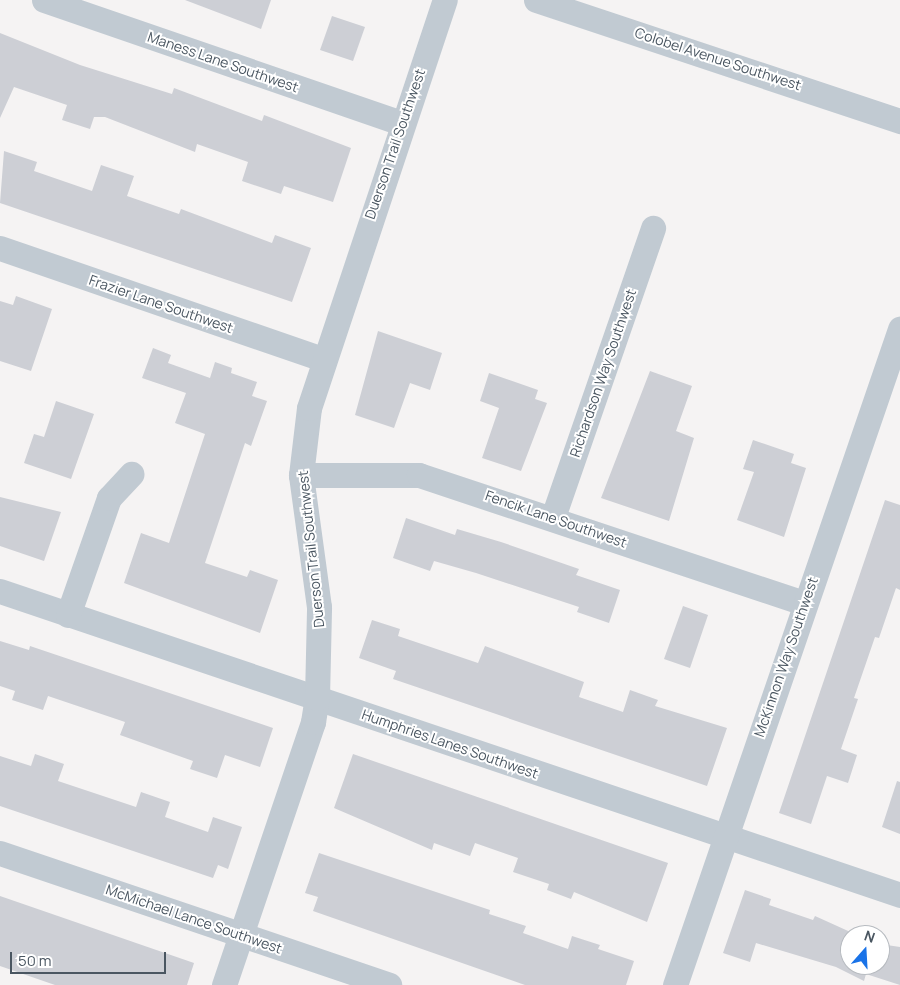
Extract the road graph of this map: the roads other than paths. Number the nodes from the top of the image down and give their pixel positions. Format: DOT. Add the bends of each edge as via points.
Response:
graph roads {
  1 [pos="44,0"];
  2 [pos="446,0"];
  3 [pos="536,0"];
  4 [pos="900,121"];
  5 [pos="402,123"];
  6 [pos="653,228"];
  7 [pos="0,248"];
  8 [pos="900,330"];
  9 [pos="322,359"];
  10 [pos="132,474"];
  11 [pos="301,475"];
  12 [pos="553,518"];
  13 [pos="0,592"];
  14 [pos="804,603"];
  15 [pos="68,615"];
  16 [pos="317,698"];
  17 [pos="725,839"];
  18 [pos="0,854"];
  19 [pos="900,896"];
  20 [pos="241,935"];
  21 [pos="224,985"];
  22 [pos="389,985"];
  23 [pos="675,985"];
  1 -- 5 [label="street, Maness Lane Southwest"];
  2 -- 5 [label="street, Duerson Trail Southwest"];
  3 -- 4 [label="street, Colobel Avenue Southwest"];
  5 -- 9 [label="street, Duerson Trail Southwest"];
  6 -- 12 [label="street, Richardson Way Southwest"];
  7 -- 9 [label="street, Frazier Lane Southwest"];
  8 -- 14 [label="street, McKinnon Way Southwest"];
  9 -- 11 [label="street, Duerson Trail Southwest" via="306,424"];
  10 -- 15 [label="street" via="109,498"];
  11 -- 12 [label="street, Fencik Lane Southwest" via="419,475"];
  11 -- 16 [label="street, Duerson Trail Southwest" via="319,607"];
  12 -- 14 [label="street, Fencik Lane Southwest"];
  13 -- 15 [label="street, Humphries Lanes Southwest"];
  14 -- 17 [label="street, McKinnon Way Southwest"];
  15 -- 16 [label="street, Humphries Lanes Southwest"];
  16 -- 17 [label="street, Humphries Lanes Southwest"];
  16 -- 20 [label="street, Duerson Trail Southwest" via="313,722"];
  17 -- 19 [label="street, Humphries Lanes Southwest"];
  17 -- 23 [label="street, McKinnon Way Southwest"];
  18 -- 20 [label="street, McMichael Lance Southwest"];
  20 -- 21 [label="street, Duerson Trail Southwest"];
  20 -- 22 [label="street, McMichael Lance Southwest"];
}
